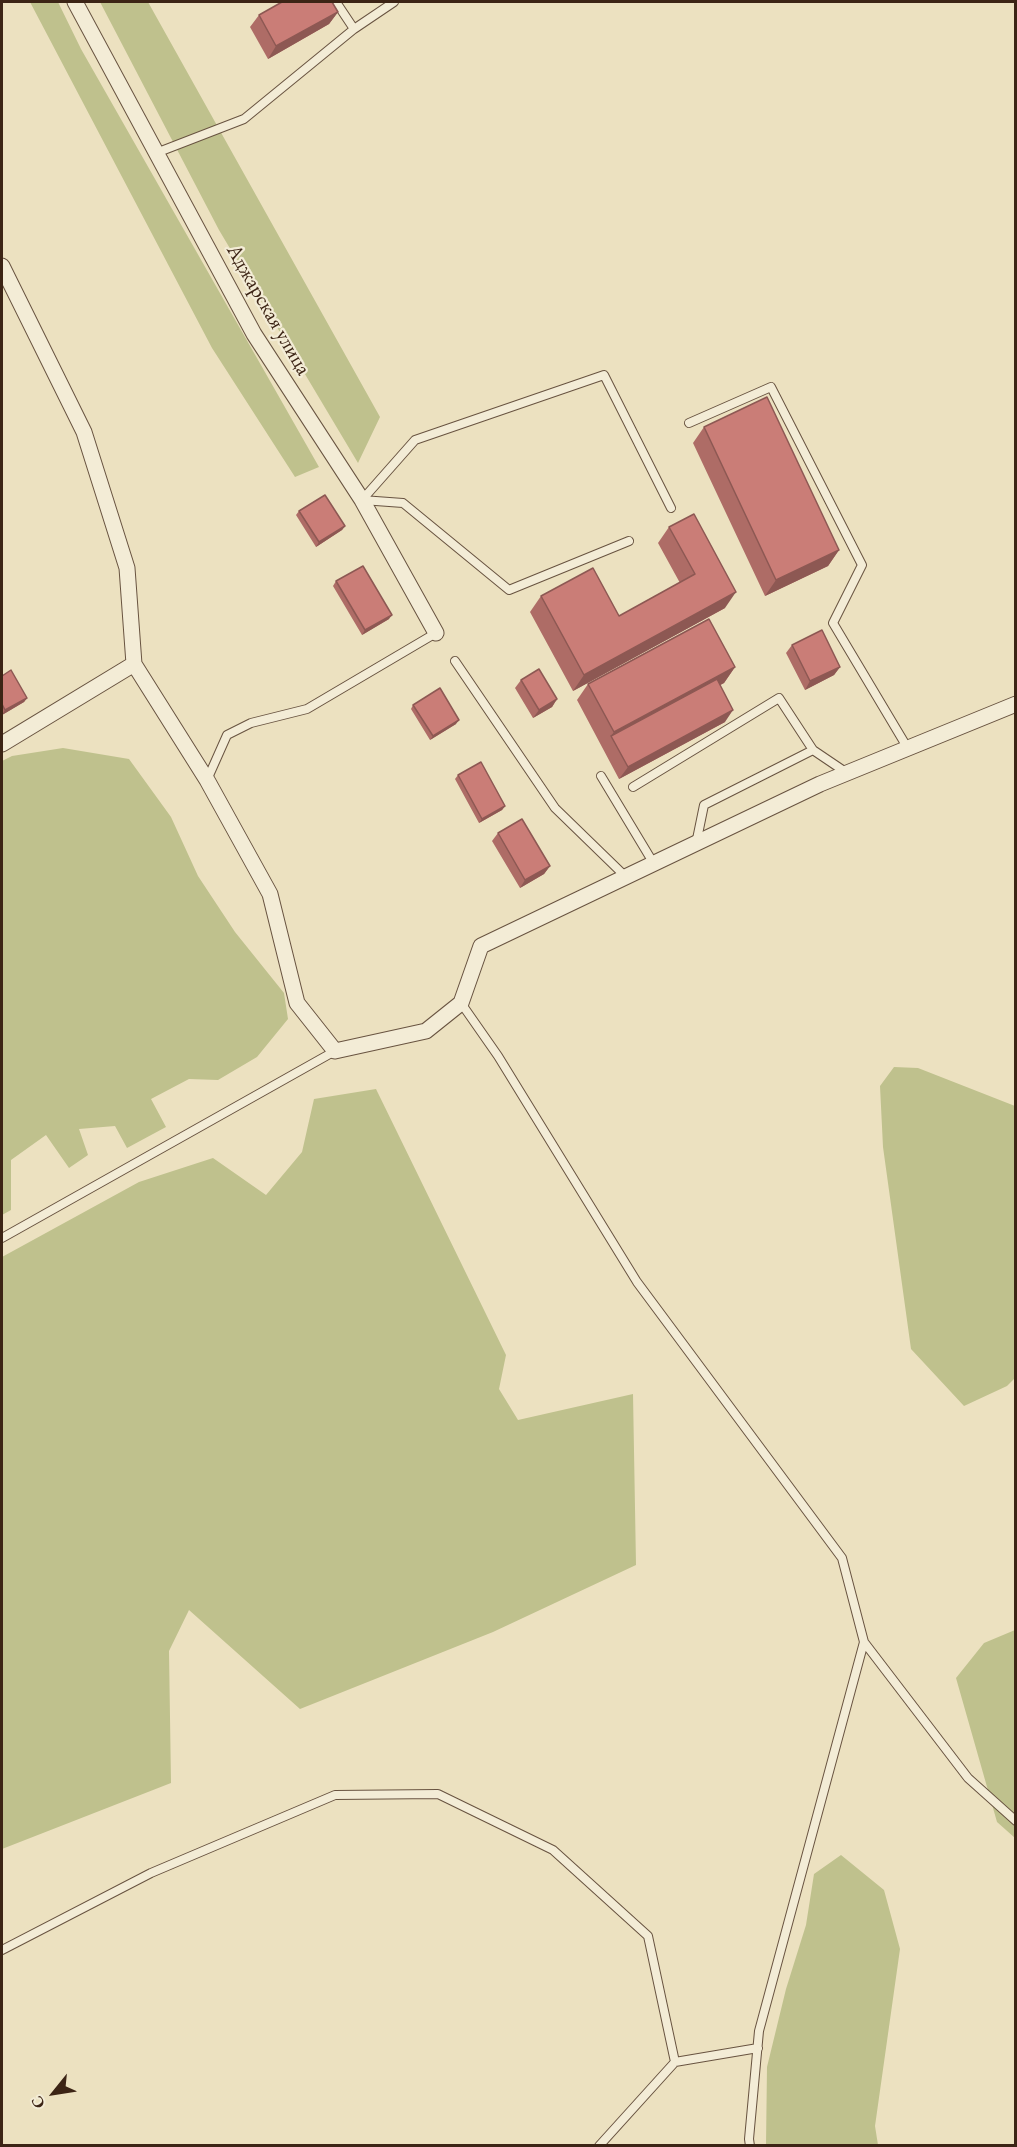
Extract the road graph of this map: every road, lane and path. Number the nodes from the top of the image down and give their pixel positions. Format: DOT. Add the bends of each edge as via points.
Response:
graph roads {
  1 [pos="75,2"];
  2 [pos="336,2"];
  3 [pos="394,2"];
  4 [pos="354,29"];
  5 [pos="156,153"];
  6 [pos="2,266"];
  7 [pos="689,423"];
  8 [pos="362,500"];
  9 [pos="671,508"];
  10 [pos="629,542"];
  11 [pos="436,633"];
  12 [pos="455,661"];
  13 [pos="134,664"];
  14 [pos="1016,704"];
  15 [pos="2,744"];
  16 [pos="907,747"];
  17 [pos="813,750"];
  18 [pos="847,773"];
  19 [pos="601,776"];
  20 [pos="207,780"];
  21 [pos="633,787"];
  22 [pos="696,844"];
  23 [pos="654,864"];
  24 [pos="626,877"];
  25 [pos="461,1003"];
  26 [pos="335,1051"];
  27 [pos="2,1238"];
  28 [pos="864,1641"];
  29 [pos="1016,1821"];
  30 [pos="2,1950"];
  31 [pos="758,2048"];
  32 [pos="675,2062"];
  33 [pos="599,2145"];
  34 [pos="750,2145"];
  1 -- 5 [label="street, Аджарская улица"];
  2 -- 4 [label="lane"];
  3 -- 4 [label="lane"];
  4 -- 5 [label="lane" via="244,118"];
  5 -- 8 [label="street, Аджарская улица" via="254,334"];
  6 -- 13 [label="street" via="84,432 127,568"];
  7 -- 16 [label="lane" via="771,387 862,565 833,623"];
  8 -- 9 [label="lane" via="415,440 604,375"];
  8 -- 10 [label="lane" via="403,503 509,590"];
  8 -- 11 [label="street, Аджарская улица"];
  11 -- 20 [label="lane" via="307,709 251,723 227,735"];
  12 -- 24 [label="lane" via="555,808"];
  13 -- 15 [label="street"];
  13 -- 20 [label="street"];
  14 -- 16 [label="street"];
  16 -- 18 [label="street"];
  17 -- 18 [label="lane"];
  17 -- 21 [label="lane" via="779,699"];
  17 -- 22 [label="lane" via="704,805"];
  18 -- 22 [label="street"];
  19 -- 23 [label="lane"];
  20 -- 26 [label="street" via="270,894 297,1003"];
  22 -- 23 [label="street"];
  23 -- 24 [label="street"];
  24 -- 25 [label="street" via="481,946"];
  25 -- 26 [label="street" via="426,1031"];
  25 -- 28 [label="lane" via="498,1056 637,1282 842,1558"];
  26 -- 27 [label="lane"];
  28 -- 29 [label="lane" via="968,1778"];
  28 -- 31 [label="lane" via="759,2031"];
  30 -- 32 [label="lane" via="152,1873 335,1795 438,1794 553,1850 648,1936"];
  31 -- 32 [label="lane"];
  31 -- 34 [label="lane"];
  32 -- 33 [label="lane"];
}
